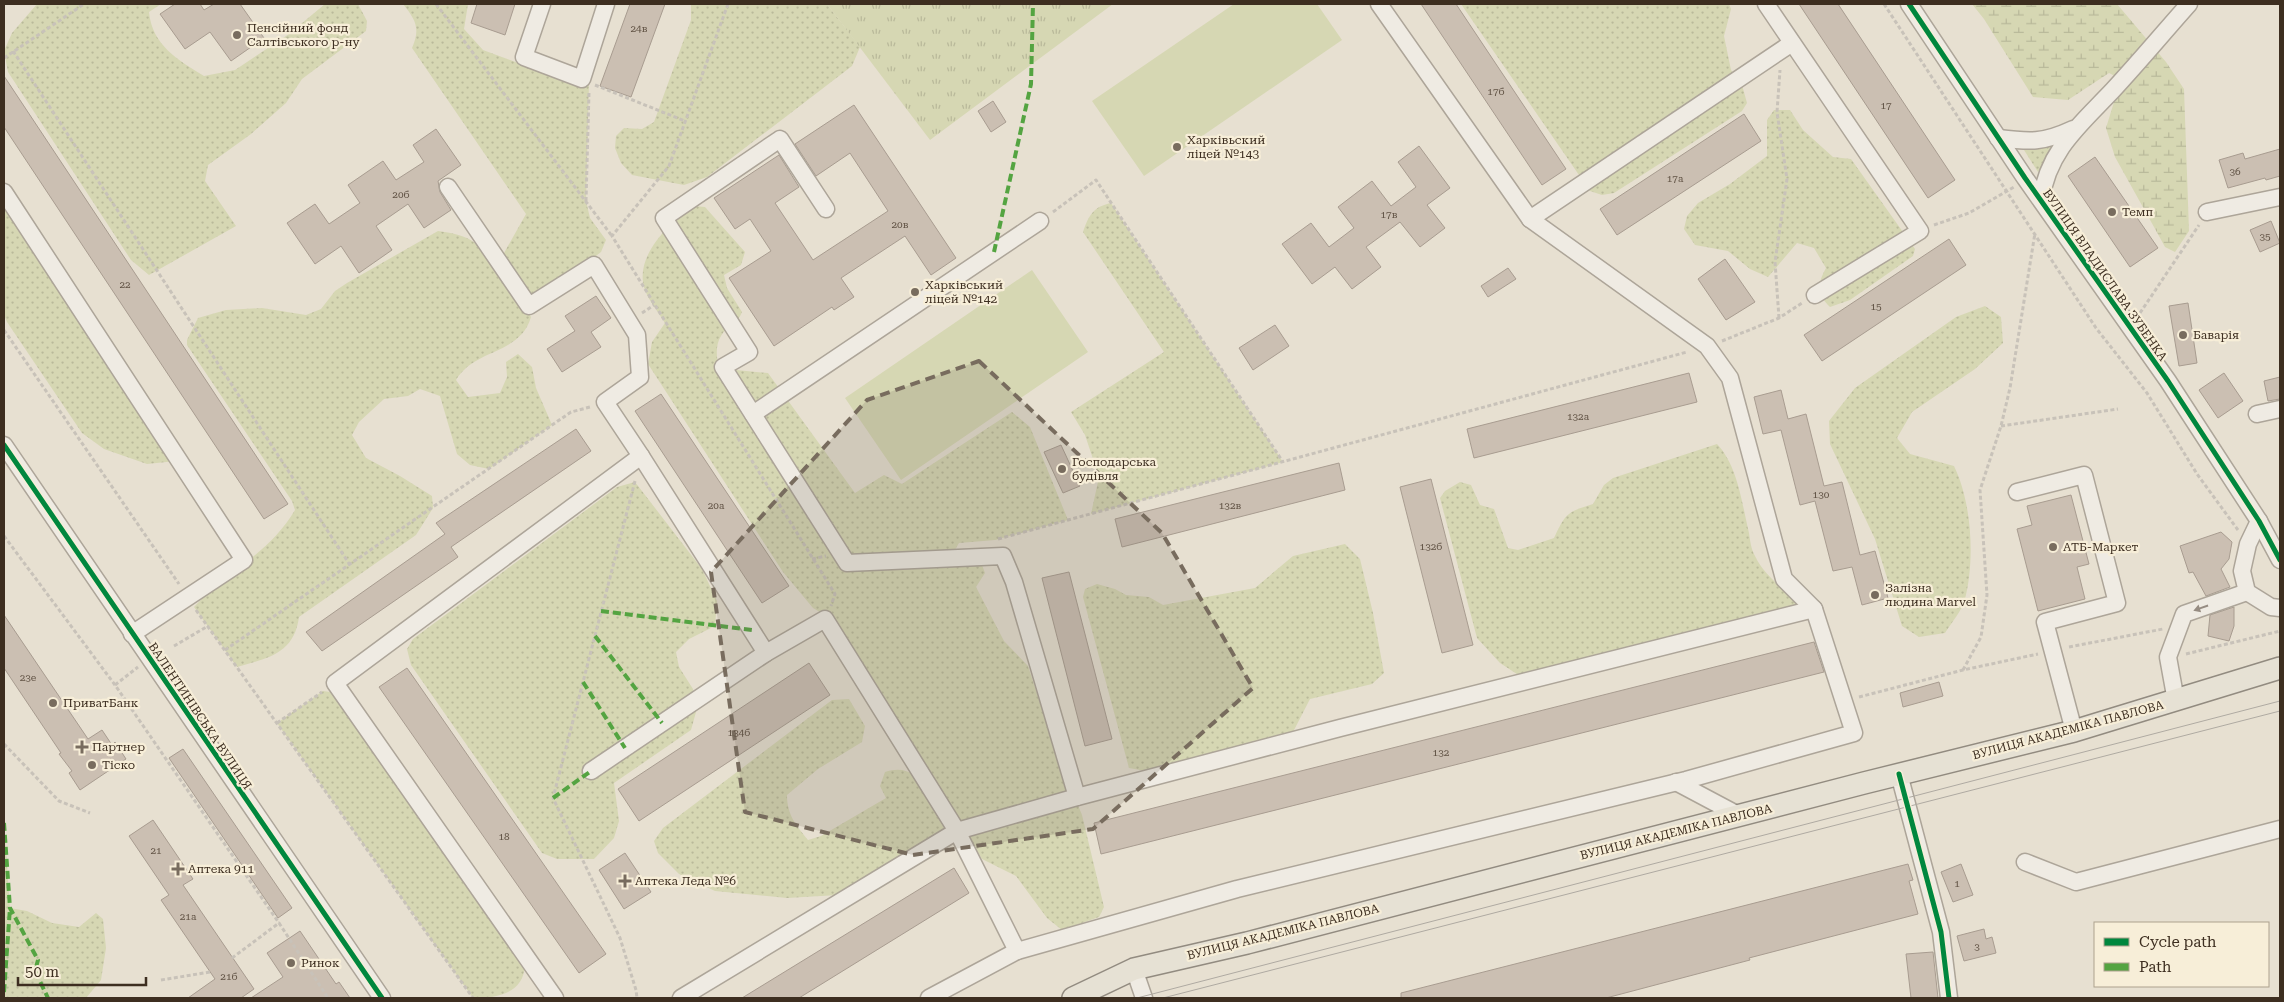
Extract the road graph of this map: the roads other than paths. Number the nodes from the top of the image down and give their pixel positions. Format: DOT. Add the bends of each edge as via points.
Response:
graph roads {
  1 [pos="542,4"];
  2 [pos="606,4"];
  3 [pos="1380,4"];
  4 [pos="1766,4"];
  5 [pos="1908,4"];
  6 [pos="2189,4"];
  7 [pos="1787,46"];
  8 [pos="2075,128"];
  9 [pos="1998,138"];
  10 [pos="448,187"];
  11 [pos="4,192"];
  12 [pos="2280,197"];
  13 [pos="2040,200"];
  14 [pos="826,209"];
  15 [pos="2207,212"];
  16 [pos="1530,219"];
  17 [pos="1040,221"];
  18 [pos="1815,295"];
  19 [pos="2280,409"];
  20 [pos="753,414"];
  21 [pos="2258,414"];
  22 [pos="4,445"];
  23 [pos="641,456"];
  24 [pos="2017,492"];
  25 [pos="2259,521"];
  26 [pos="2280,560"];
  27 [pos="2247,592"];
  28 [pos="2280,608"];
  29 [pos="1814,609"];
  30 [pos="132,634"];
  31 [pos="766,653"];
  32 [pos="2280,668"];
  33 [pos="2176,701"];
  34 [pos="2074,731"];
  35 [pos="591,771"];
  36 [pos="1899,774"];
  37 [pos="1676,782"];
  38 [pos="1078,797"];
  39 [pos="1740,816"];
  40 [pos="2280,829"];
  41 [pos="957,832"];
  42 [pos="2025,862"];
  43 [pos="1018,950"];
  44 [pos="1134,969"];
  45 [pos="382,998"];
  46 [pos="554,998"];
  47 [pos="681,998"];
  48 [pos="929,998"];
  49 [pos="1073,998"];
  50 [pos="1144,998"];
  51 [pos="1948,998"];
  1 -- 2 [label="street" via="524,57 582,79"];
  3 -- 16 [label="street"];
  4 -- 7 [label="street"];
  5 -- 9 [label="street, ВУЛИЦЯ ВЛАДИСЛАВА ЗУБЕНКА"];
  6 -- 8 [label="street"];
  7 -- 16 [label="street"];
  7 -- 18 [label="street" via="1920,230"];
  8 -- 9 [label="street" via="2052,139 2038,141"];
  8 -- 13 [label="street" via="2050,167"];
  9 -- 13 [label="street, ВУЛИЦЯ ВЛАДИСЛАВА ЗУБЕНКА"];
  10 -- 23 [label="street" via="529,306 594,265 637,334 640,377 604,402"];
  11 -- 30 [label="street" via="244,560"];
  12 -- 15 [label="street"];
  13 -- 25 [label="street, ВУЛИЦЯ ВЛАДИСЛАВА ЗУБЕНКА" via="2168,381"];
  14 -- 20 [label="street" via="780,139 664,218 749,352 723,367"];
  16 -- 29 [label="street" via="1707,346 1730,378 1784,579"];
  17 -- 20 [label="street"];
  19 -- 21 [label="street"];
  20 -- 38 [label="street" via="847,563 1003,556 1014,582"];
  22 -- 30 [label="street, ВАЛЕНТИНІВСЬКА ВУЛИЦЯ"];
  23 -- 31 [label="street"];
  23 -- 46 [label="street" via="334,683"];
  24 -- 34 [label="street" via="2084,475 2116,602 2045,622"];
  25 -- 26 [label="street, ВУЛИЦЯ ВЛАДИСЛАВА ЗУБЕНКА"];
  25 -- 27 [label="street" via="2248,544 2242,571"];
  27 -- 28 [label="street" via="2271,607"];
  27 -- 33 [label="street, one-way" via="2184,614 2168,657"];
  29 -- 37 [label="street" via="1854,733"];
  29 -- 38 [label="street"];
  30 -- 45 [label="street, ВАЛЕНТИНІВСЬКА ВУЛИЦЯ"];
  31 -- 35 [label="street"];
  31 -- 41 [label="street" via="826,619"];
  32 -- 33 [label="main road, ВУЛИЦЯ АКАДЕМІКА ПАВЛОВА"];
  33 -- 34 [label="main road, ВУЛИЦЯ АКАДЕМІКА ПАВЛОВА"];
  34 -- 36 [label="main road, ВУЛИЦЯ АКАДЕМІКА ПАВЛОВА"];
  36 -- 39 [label="main road, ВУЛИЦЯ АКАДЕМІКА ПАВЛОВА"];
  36 -- 51 [label="street" via="1941,932"];
  37 -- 39 [label="street"];
  37 -- 43 [label="street" via="1237,889"];
  38 -- 41 [label="street"];
  39 -- 44 [label="main road, ВУЛИЦЯ АКАДЕМІКА ПАВЛОВА"];
  40 -- 42 [label="street" via="2076,882"];
  41 -- 43 [label="street"];
  41 -- 47 [label="street"];
  43 -- 48 [label="street"];
  44 -- 49 [label="main road, ВУЛИЦЯ АКАДЕМІКА ПАВЛОВА"];
  44 -- 50 [label="street"];
}
